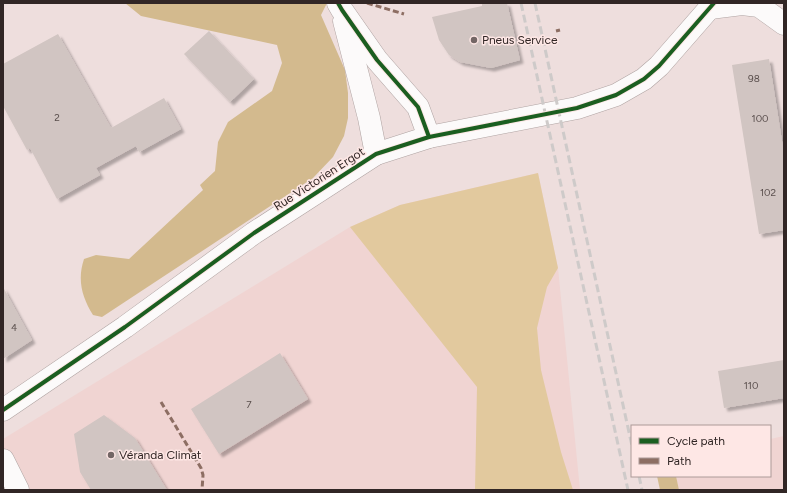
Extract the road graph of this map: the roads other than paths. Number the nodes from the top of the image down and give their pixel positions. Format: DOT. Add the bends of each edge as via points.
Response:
graph roads {
  1 [pos="777,3"];
  2 [pos="712,4"];
  3 [pos="340,7"];
  4 [pos="784,16"];
  5 [pos="784,24"];
  6 [pos="428,137"];
  7 [pos="376,154"];
  8 [pos="3,410"];
  9 [pos="3,460"];
  10 [pos="18,490"];
  1 -- 4 [label="street"];
  2 -- 5 [label="street, Rue Victorien Ergot" via="759,6"];
  2 -- 6 [label="street, Rue Victorien Ergot" via="659,66 644,79 616,95 577,108"];
  3 -- 6 [label="street" via="377,60 418,107"];
  3 -- 7 [label="street"];
  6 -- 7 [label="street, Rue Victorien Ergot"];
  7 -- 8 [label="street, Rue Victorien Ergot" via="254,233 125,327"];
  9 -- 10 [label="street"];
}
